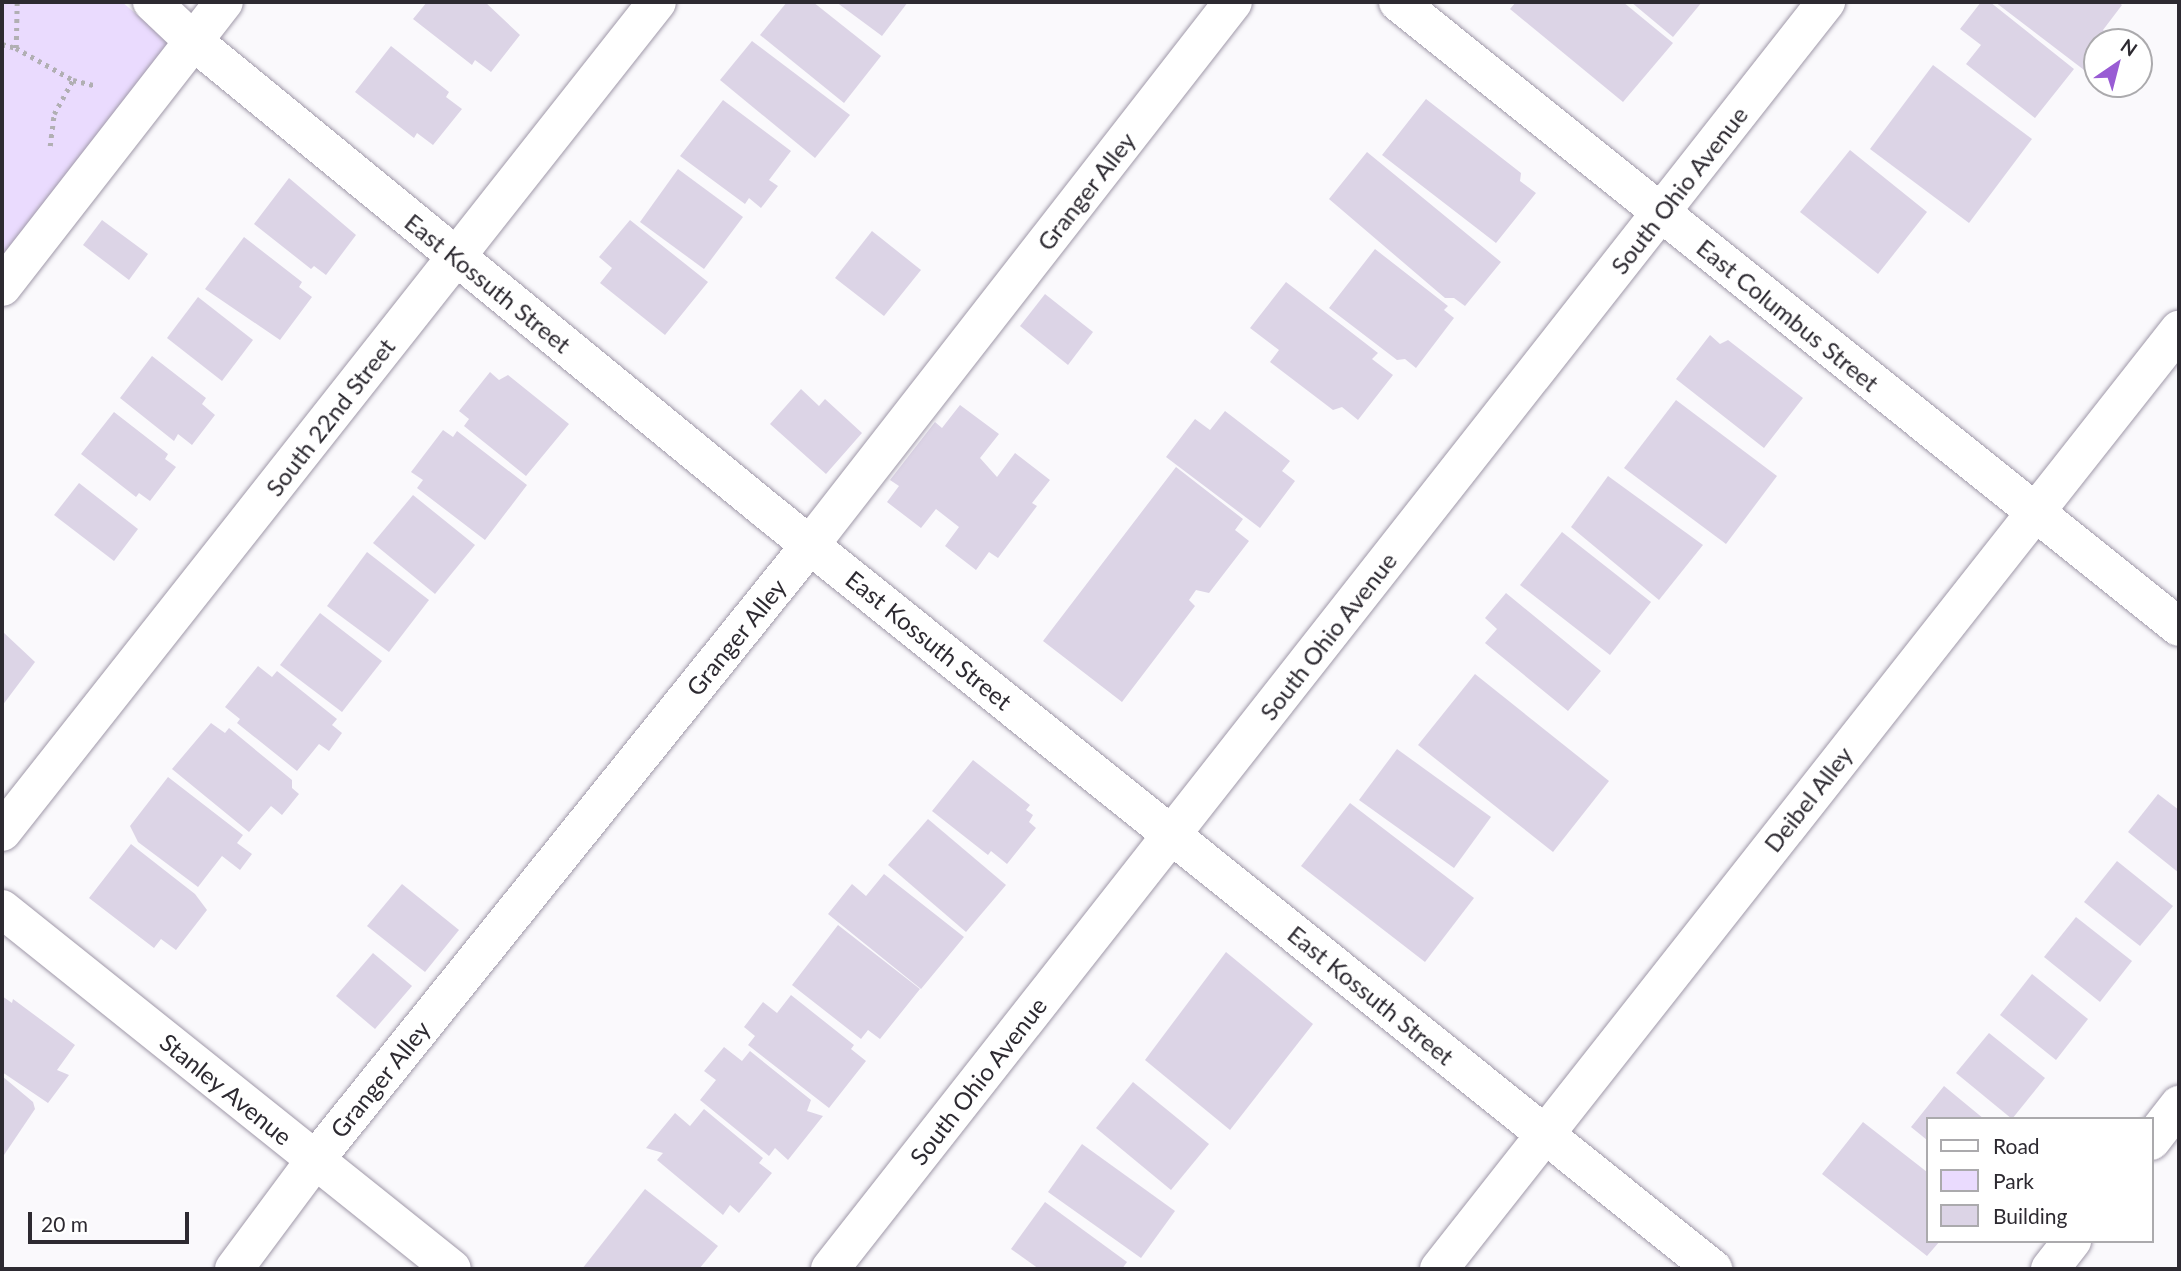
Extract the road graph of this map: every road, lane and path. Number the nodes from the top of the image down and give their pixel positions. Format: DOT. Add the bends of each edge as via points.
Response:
graph roads {
  1 [pos="17,2"];
  2 [pos="152,2"];
  3 [pos="223,2"];
  4 [pos="657,2"];
  5 [pos="1233,2"];
  6 [pos="1398,2"];
  7 [pos="1826,2"];
  8 [pos="192,40"];
  9 [pos="2,44"];
  10 [pos="16,48"];
  11 [pos="143,105"];
  12 [pos="1661,214"];
  13 [pos="456,258"];
  14 [pos="2,287"];
  15 [pos="2179,330"];
  16 [pos="2035,512"];
  17 [pos="810,545"];
  18 [pos="2179,627"];
  19 [pos="2,832"];
  20 [pos="1171,835"];
  21 [pos="2,909"];
  22 [pos="2179,1105"];
  23 [pos="1544,1135"];
  24 [pos="2153,1138"];
  25 [pos="315,1160"];
  26 [pos="2070,1243"];
  27 [pos="234,1269"];
  28 [pos="452,1269"];
  29 [pos="830,1269"];
  30 [pos="1439,1269"];
  31 [pos="1713,1269"];
  32 [pos="2050,1269"];
  1 -- 10 [label="path"];
  2 -- 8 [label="street, East Kossuth Street"];
  3 -- 8 [label="street"];
  4 -- 13 [label="street, South 22nd Street"];
  5 -- 17 [label="street, Granger Alley"];
  6 -- 12 [label="street, East Columbus Street"];
  7 -- 12 [label="street, South Ohio Avenue"];
  8 -- 11 [label="street"];
  8 -- 13 [label="street, East Kossuth Street"];
  9 -- 10 [label="path"];
  10 -- 11 [label="path" via="73,80 116,91"];
  11 -- 14 [label="street"];
  12 -- 16 [label="street, East Columbus Street"];
  12 -- 20 [label="street, South Ohio Avenue"];
  13 -- 17 [label="street, East Kossuth Street"];
  13 -- 19 [label="street, South 22nd Street"];
  15 -- 16 [label="street, Deibel Alley"];
  16 -- 18 [label="street, East Columbus Street"];
  16 -- 23 [label="street, Deibel Alley"];
  17 -- 20 [label="street, East Kossuth Street"];
  17 -- 25 [label="street, Granger Alley"];
  20 -- 23 [label="street, East Kossuth Street"];
  20 -- 29 [label="street, South Ohio Avenue"];
  21 -- 25 [label="street, Stanley Avenue"];
  22 -- 24 [label="street"];
  23 -- 30 [label="street, Deibel Alley"];
  23 -- 31 [label="street, East Kossuth Street"];
  25 -- 27 [label="street, Granger Alley"];
  25 -- 28 [label="street, Stanley Avenue"];
  26 -- 32 [label="street"];
}
